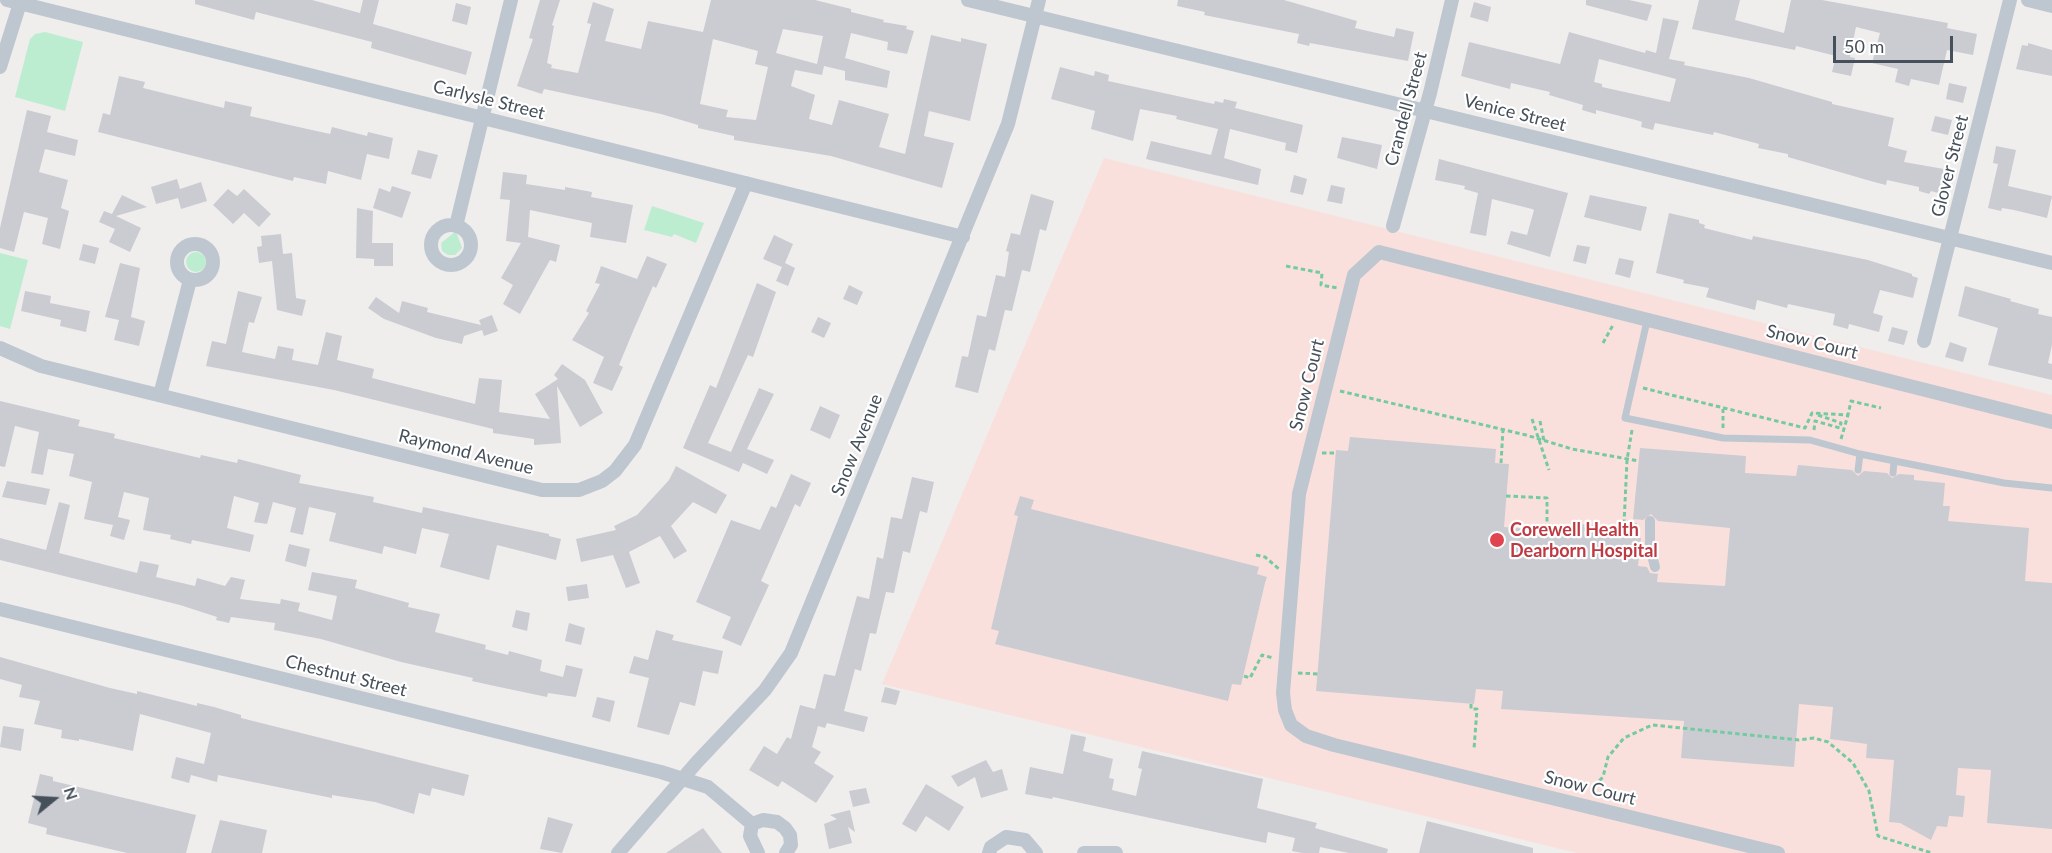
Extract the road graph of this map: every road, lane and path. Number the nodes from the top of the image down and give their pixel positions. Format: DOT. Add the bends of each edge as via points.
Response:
graph roads {
  1 [pos="511,0"];
  2 [pos="968,0"];
  3 [pos="1039,0"];
  4 [pos="1452,0"];
  5 [pos="2010,0"];
  6 [pos="2028,0"];
  7 [pos="16,1"];
  8 [pos="2052,6"];
  9 [pos="1035,16"];
  10 [pos="0,67"];
  11 [pos="501,104"];
  12 [pos="509,104"];
  13 [pos="1425,111"];
  14 [pos="481,117"];
  15 [pos="746,183"];
  16 [pos="456,226"];
  17 [pos="1393,226"];
  18 [pos="963,237"];
  19 [pos="1951,239"];
  20 [pos="2052,263"];
  21 [pos="1286,266"];
  22 [pos="190,280"];
  23 [pos="1340,288"];
  24 [pos="1647,321"];
  25 [pos="1614,324"];
  26 [pos="1924,341"];
  27 [pos="1603,343"];
  28 [pos="0,348"];
  29 [pos="1641,387"];
  30 [pos="1336,389"];
  31 [pos="160,395"];
  32 [pos="1881,408"];
  33 [pos="1724,409"];
  34 [pos="1815,414"];
  35 [pos="1848,415"];
  36 [pos="1532,419"];
  37 [pos="1540,422"];
  38 [pos="2052,422"];
  39 [pos="1503,429"];
  40 [pos="1632,430"];
  41 [pos="1823,433"];
  42 [pos="1832,435"];
  43 [pos="1723,438"];
  44 [pos="1538,439"];
  45 [pos="1544,441"];
  46 [pos="1318,452"];
  47 [pos="1335,453"];
  48 [pos="1860,454"];
  49 [pos="1627,460"];
  50 [pos="1639,461"];
  51 [pos="1894,461"];
  52 [pos="1501,463"];
  53 [pos="1549,470"];
  54 [pos="1858,470"];
  55 [pos="1893,473"];
  56 [pos="2052,488"];
  57 [pos="1506,496"];
  58 [pos="1624,524"];
  59 [pos="1650,524"];
  60 [pos="1256,555"];
  61 [pos="1655,567"];
  62 [pos="1283,572"];
  63 [pos="0,609"];
  64 [pos="1275,658"];
  65 [pos="1296,673"];
  66 [pos="1318,674"];
  67 [pos="1244,676"];
  68 [pos="1471,704"];
  69 [pos="1474,749"];
  70 [pos="683,778"];
  71 [pos="1593,787"];
  72 [pos="752,824"];
  73 [pos="618,853"];
  74 [pos="758,853"];
  75 [pos="786,853"];
  76 [pos="988,853"];
  77 [pos="1036,853"];
  78 [pos="1084,853"];
  79 [pos="1116,853"];
  80 [pos="1778,853"];
  81 [pos="1932,853"];
  1 -- 14 [label="street"];
  2 -- 9 [label="street, Venice Street"];
  3 -- 9 [label="street, Snow Avenue"];
  4 -- 13 [label="street, Crandell Street"];
  5 -- 19 [label="street, Glover Street"];
  6 -- 8 [label="street"];
  7 -- 10 [label="street"];
  7 -- 14 [label="street, Carlysle Street"];
  9 -- 13 [label="street, Venice Street"];
  9 -- 18 [label="street, Snow Avenue" via="1008,124"];
  11 -- 12 [label="path"];
  13 -- 17 [label="street, Crandell Street"];
  13 -- 19 [label="street, Venice Street"];
  14 -- 15 [label="street, Carlysle Street"];
  14 -- 16 [label="street"];
  15 -- 18 [label="street, Carlysle Street"];
  15 -- 31 [label="street, Raymond Avenue" via="635,445 615,471 591,486 567,491 542,490"];
  18 -- 70 [label="street, Snow Avenue" via="791,653 772,682"];
  19 -- 20 [label="street, Venice Street"];
  19 -- 26 [label="street, Glover Street"];
  21 -- 23 [label="path" via="1322,273 1321,285"];
  22 -- 31 [label="street"];
  24 -- 38 [label="street, Snow Court"];
  24 -- 43 [label="lane" via="1625,418"];
  24 -- 80 [label="street, Snow Court" via="1378,252 1359,269 1350,284 1299,494 1282,693 1285,710 1291,725 1301,734 1334,745"];
  25 -- 27 [label="path"];
  28 -- 31 [label="street, Raymond Avenue" via="41,366"];
  29 -- 33 [label="path"];
  30 -- 39 [label="path"];
  32 -- 35 [label="path" via="1851,401"];
  33 -- 34 [label="path" via="1805,428 1809,416"];
  33 -- 43 [label="path"];
  34 -- 35 [label="path"];
  34 -- 41 [label="path" via="1841,423 1840,428 1815,421 1813,430"];
  35 -- 42 [label="path" via="1842,438"];
  36 -- 44 [label="path"];
  37 -- 45 [label="path"];
  39 -- 44 [label="path"];
  39 -- 52 [label="path"];
  40 -- 49 [label="path"];
  43 -- 48 [label="lane" via="1810,440"];
  44 -- 45 [label="path"];
  44 -- 53 [label="path"];
  45 -- 49 [label="path"];
  46 -- 47 [label="path"];
  48 -- 51 [label="lane"];
  48 -- 54 [label="lane"];
  49 -- 50 [label="path"];
  49 -- 58 [label="path"];
  51 -- 55 [label="lane"];
  51 -- 56 [label="lane" via="2004,483"];
  57 -- 58 [label="path" via="1547,498 1550,527 1612,531"];
  58 -- 59 [label="path"];
  59 -- 61 [label="street"];
  60 -- 62 [label="path" via="1265,557"];
  63 -- 70 [label="street, Chestnut Street"];
  64 -- 67 [label="path" via="1262,656 1250,678"];
  65 -- 66 [label="path"];
  68 -- 69 [label="path" via="1471,709 1477,709"];
  70 -- 72 [label="street, Chestnut Street" via="708,787"];
  70 -- 73 [label="street, Snow Avenue"];
  71 -- 81 [label="path" via="1603,777 1608,757 1624,738 1652,725 1799,740 1814,738 1828,742 1853,763 1869,791 1878,836"];
  72 -- 74 [label="street" via="750,836"];
  72 -- 75 [label="street" via="763,820 785,828 791,845"];
  76 -- 77 [label="street" via="1006,837 1025,840"];
  78 -- 79 [label="street"];
}
